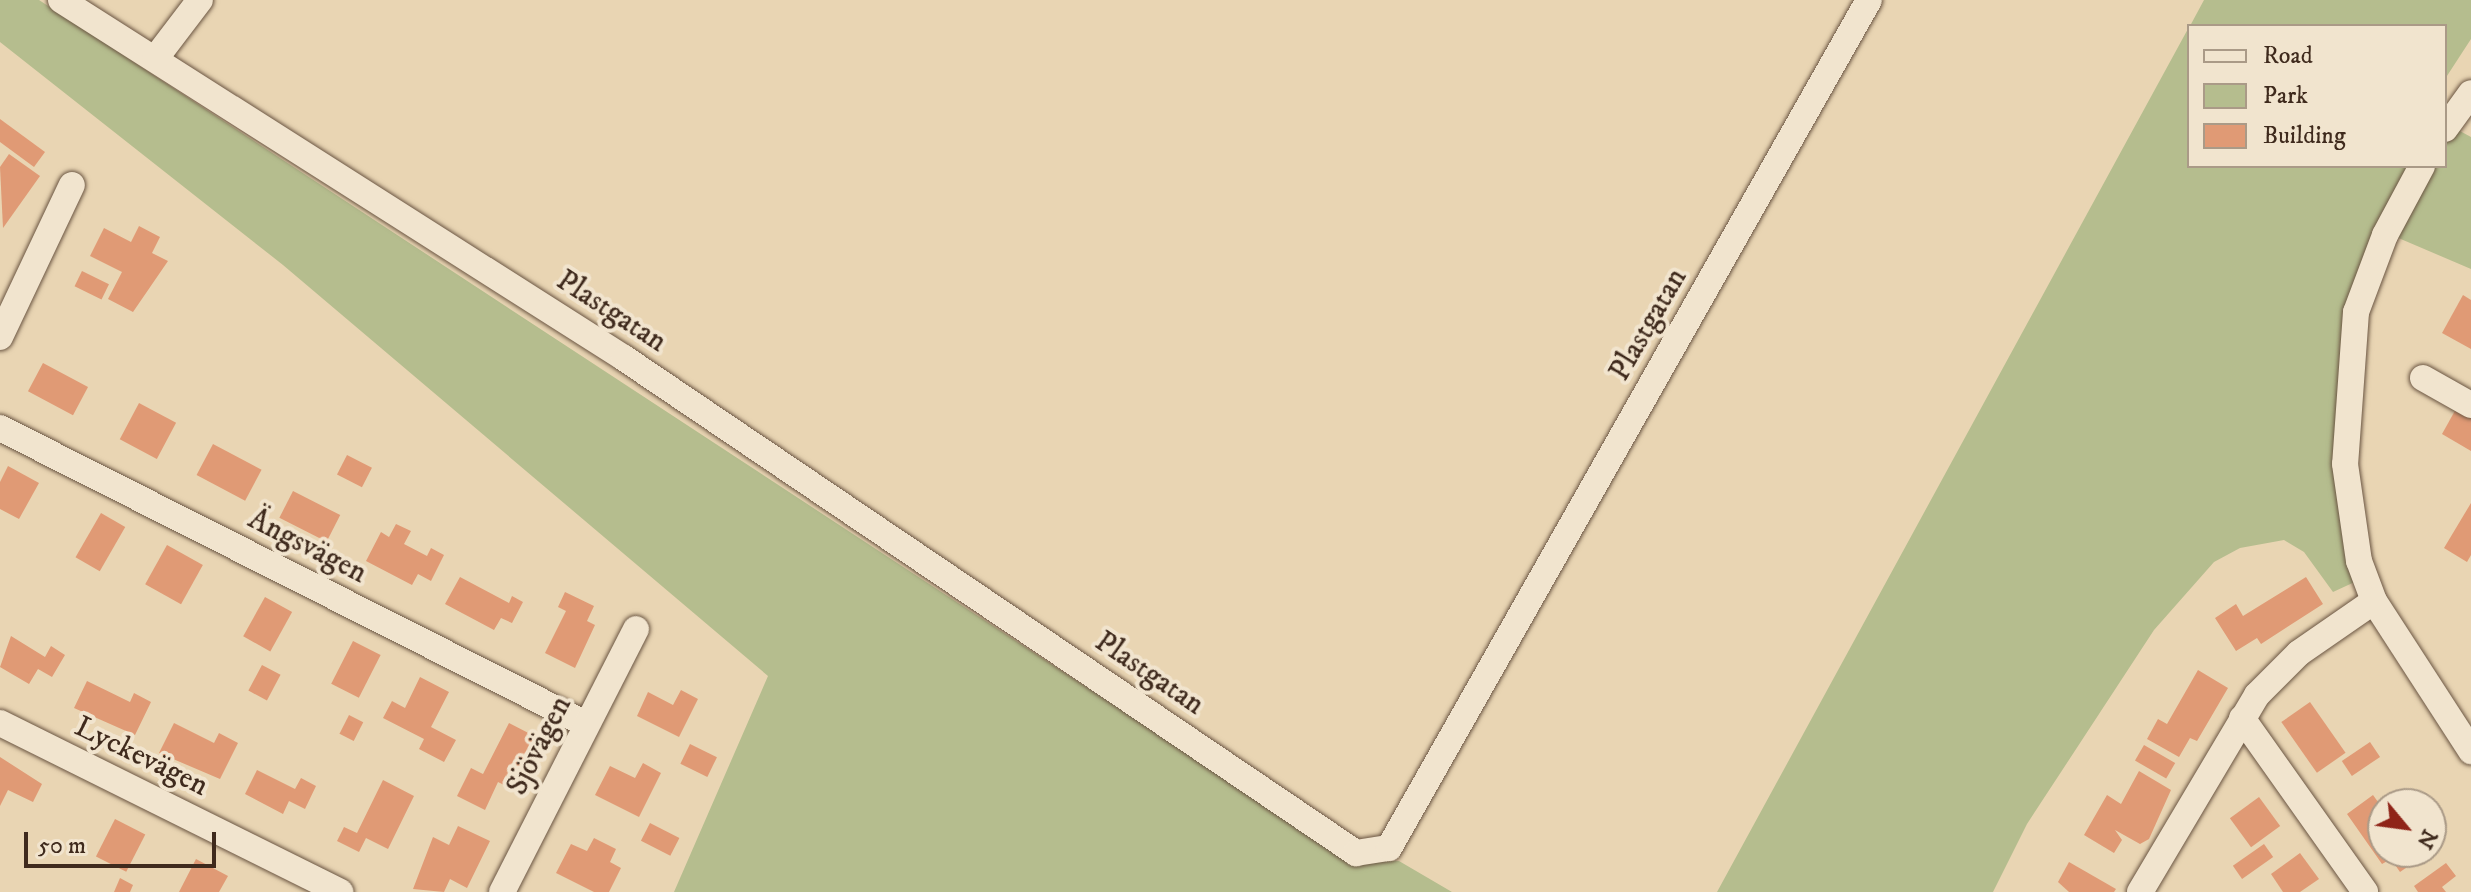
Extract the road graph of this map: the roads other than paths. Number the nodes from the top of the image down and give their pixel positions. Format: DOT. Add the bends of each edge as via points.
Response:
graph roads {
  1 [pos="61,0"];
  2 [pos="200,0"];
  3 [pos="1869,0"];
  4 [pos="155,59"];
  5 [pos="2471,93"];
  6 [pos="2447,126"];
  7 [pos="2421,168"];
  8 [pos="72,185"];
  9 [pos="0,337"];
  10 [pos="2423,378"];
  11 [pos="2471,405"];
  12 [pos="0,428"];
  13 [pos="2374,601"];
  14 [pos="636,629"];
  15 [pos="2242,718"];
  16 [pos="0,723"];
  17 [pos="586,724"];
  18 [pos="2471,751"];
  19 [pos="340,892"];
  20 [pos="502,892"];
  21 [pos="2140,892"];
  22 [pos="2365,892"];
  1 -- 4 [label="street, Plastgatan"];
  2 -- 4 [label="street"];
  3 -- 4 [label="street, Plastgatan" via="1389,848 1356,853 624,358"];
  5 -- 6 [label="street"];
  7 -- 13 [label="street" via="2364,286 2351,349 2345,464 2359,561"];
  8 -- 9 [label="street"];
  10 -- 11 [label="street"];
  12 -- 17 [label="street, Ängsvägen"];
  13 -- 15 [label="street" via="2285,664"];
  13 -- 18 [label="street"];
  14 -- 17 [label="street, Sjövägen"];
  15 -- 21 [label="street"];
  15 -- 22 [label="street"];
  16 -- 19 [label="street, Lyckevägen"];
  17 -- 20 [label="street, Sjövägen"];
}
